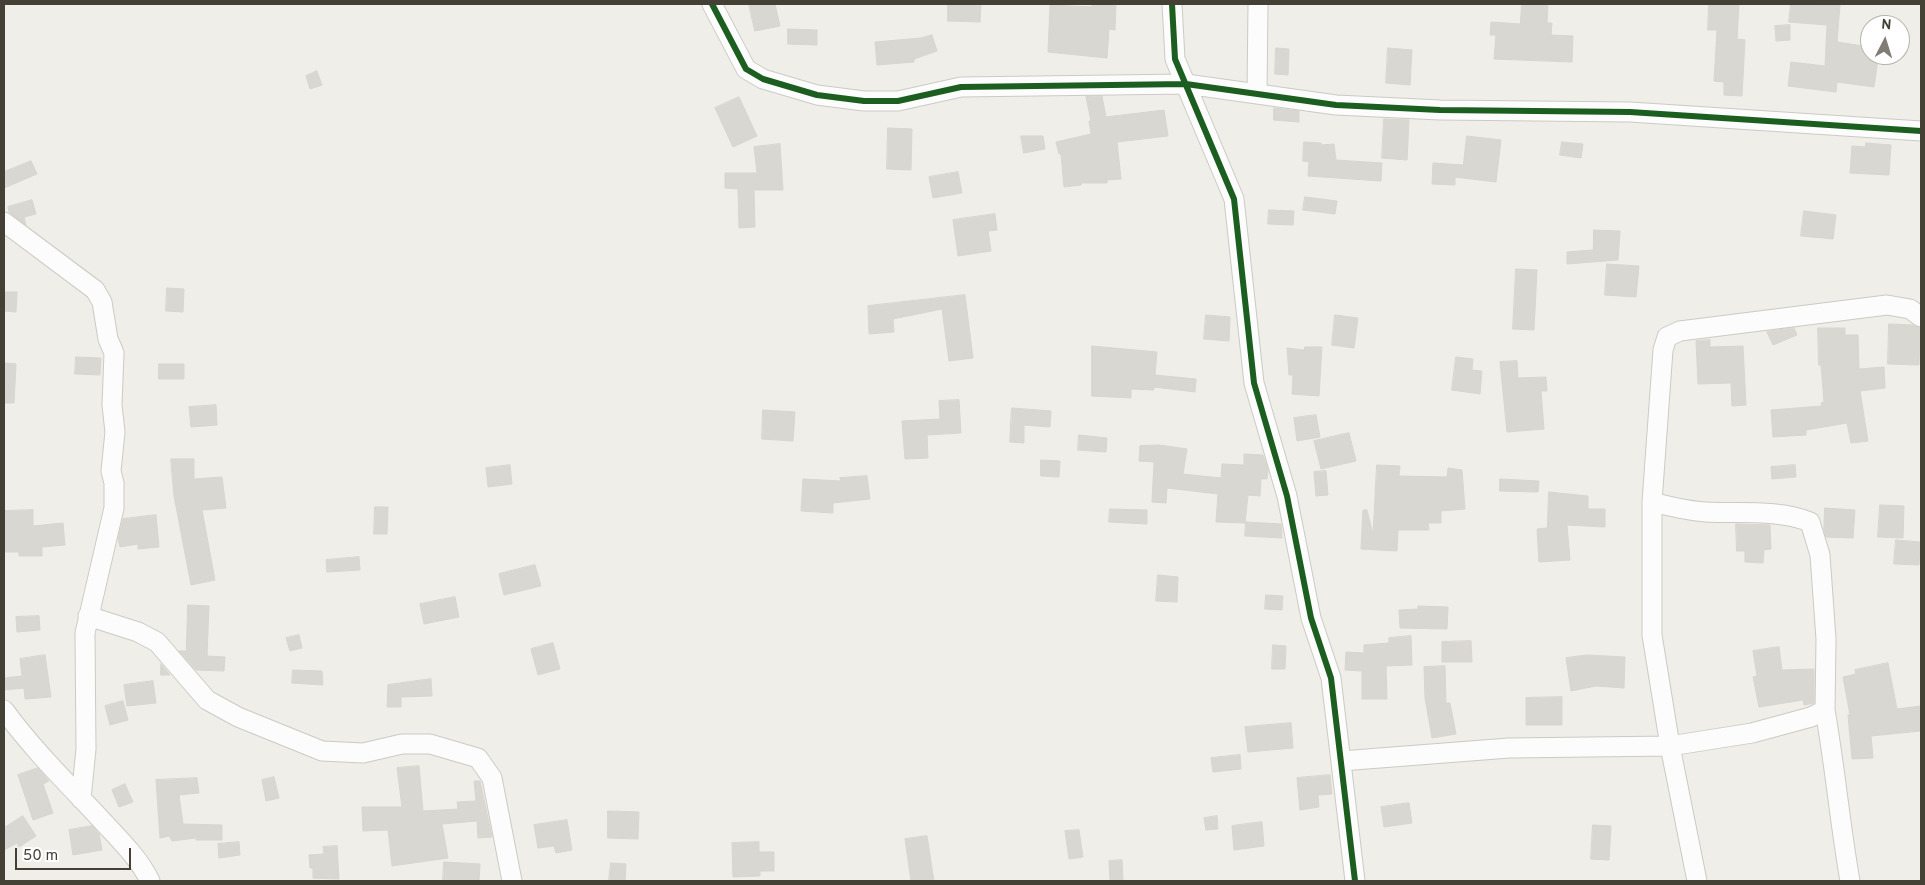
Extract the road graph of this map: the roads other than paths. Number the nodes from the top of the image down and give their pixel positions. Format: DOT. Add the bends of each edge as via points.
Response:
graph roads {
  1 [pos="712,4"];
  2 [pos="1172,4"];
  3 [pos="1258,4"];
  4 [pos="1186,84"];
  5 [pos="1257,94"];
  6 [pos="1921,131"];
  7 [pos="4,222"];
  8 [pos="1921,317"];
  9 [pos="1652,502"];
  10 [pos="88,616"];
  11 [pos="4,710"];
  12 [pos="1825,710"];
  13 [pos="1670,746"];
  14 [pos="1341,761"];
  15 [pos="82,799"];
  16 [pos="150,881"];
  17 [pos="512,881"];
  18 [pos="1355,881"];
  19 [pos="1697,881"];
  20 [pos="1850,881"];
  1 -- 4 [label="street" via="746,69 763,79 816,95 898,101 961,87"];
  2 -- 4 [label="street" via="1175,59"];
  3 -- 5 [label="street"];
  4 -- 5 [label="street"];
  4 -- 14 [label="street" via="1234,199 1254,383 1287,496 1311,618 1331,678"];
  5 -- 6 [label="street" via="1336,105 1440,110 1630,112"];
  7 -- 10 [label="street" via="95,290 102,302 108,339 114,353 112,405 115,432 111,471 114,508"];
  8 -- 9 [label="street" via="1910,309 1887,305 1680,331 1667,337 1662,350"];
  9 -- 12 [label="street" via="1706,512 1760,512 1810,522 1820,555 1826,639"];
  9 -- 13 [label="street" via="1652,635"];
  10 -- 15 [label="street"];
  10 -- 17 [label="street" via="138,632 157,642 207,700 238,717 322,751 363,753 402,744 430,744 478,758 492,778"];
  11 -- 15 [label="street"];
  12 -- 13 [label="street" via="1752,733"];
  12 -- 20 [label="street"];
  13 -- 14 [label="street" via="1509,748"];
  13 -- 19 [label="street"];
  14 -- 18 [label="street"];
  15 -- 16 [label="street"];
}
